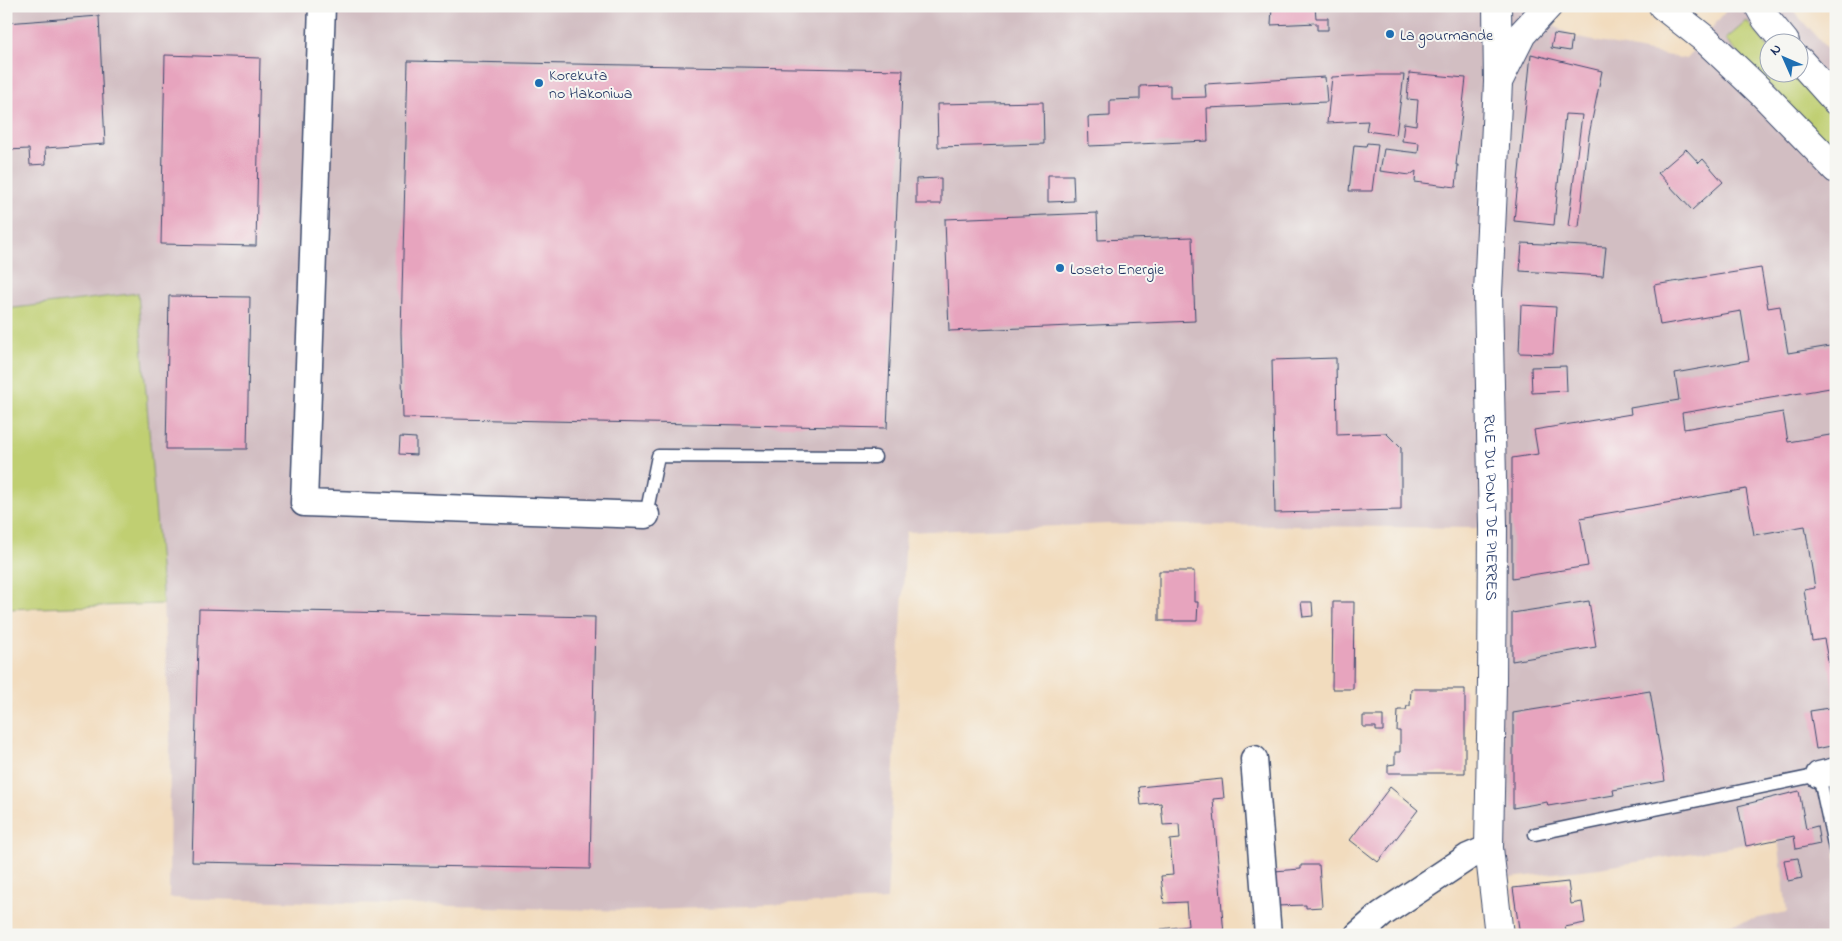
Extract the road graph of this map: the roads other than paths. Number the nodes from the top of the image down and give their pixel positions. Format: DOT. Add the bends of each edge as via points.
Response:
graph roads {
  1 [pos="322,6"];
  2 [pos="1497,6"];
  3 [pos="1548,6"];
  4 [pos="1663,6"];
  5 [pos="1759,6"];
  6 [pos="1777,32"];
  7 [pos="1810,72"];
  8 [pos="1498,82"];
  9 [pos="1836,101"];
  10 [pos="1836,169"];
  11 [pos="875,457"];
  12 [pos="646,515"];
  13 [pos="1254,759"];
  14 [pos="1827,773"];
  15 [pos="1536,834"];
  16 [pos="1489,848"];
  17 [pos="1836,854"];
  18 [pos="1268,935"];
  19 [pos="1358,935"];
  20 [pos="1499,935"];
  1 -- 12 [label="street" via="304,502"];
  2 -- 8 [label="street, RUE DU PONT DE PIERRES"];
  3 -- 8 [label="street, RUE DU PONT DE PIERRES" via="1522,34"];
  4 -- 10 [label="street" via="1706,40 1755,86"];
  5 -- 6 [label="street"];
  7 -- 9 [label="street"];
  8 -- 16 [label="street, RUE DU PONT DE PIERRES" via="1488,293 1493,526"];
  11 -- 12 [label="lane" via="658,456"];
  13 -- 18 [label="street"];
  14 -- 15 [label="lane"];
  14 -- 17 [label="lane"];
  16 -- 19 [label="street" via="1468,857 1382,914"];
  16 -- 20 [label="street, RUE DU PONT DE PIERRES"];
}
